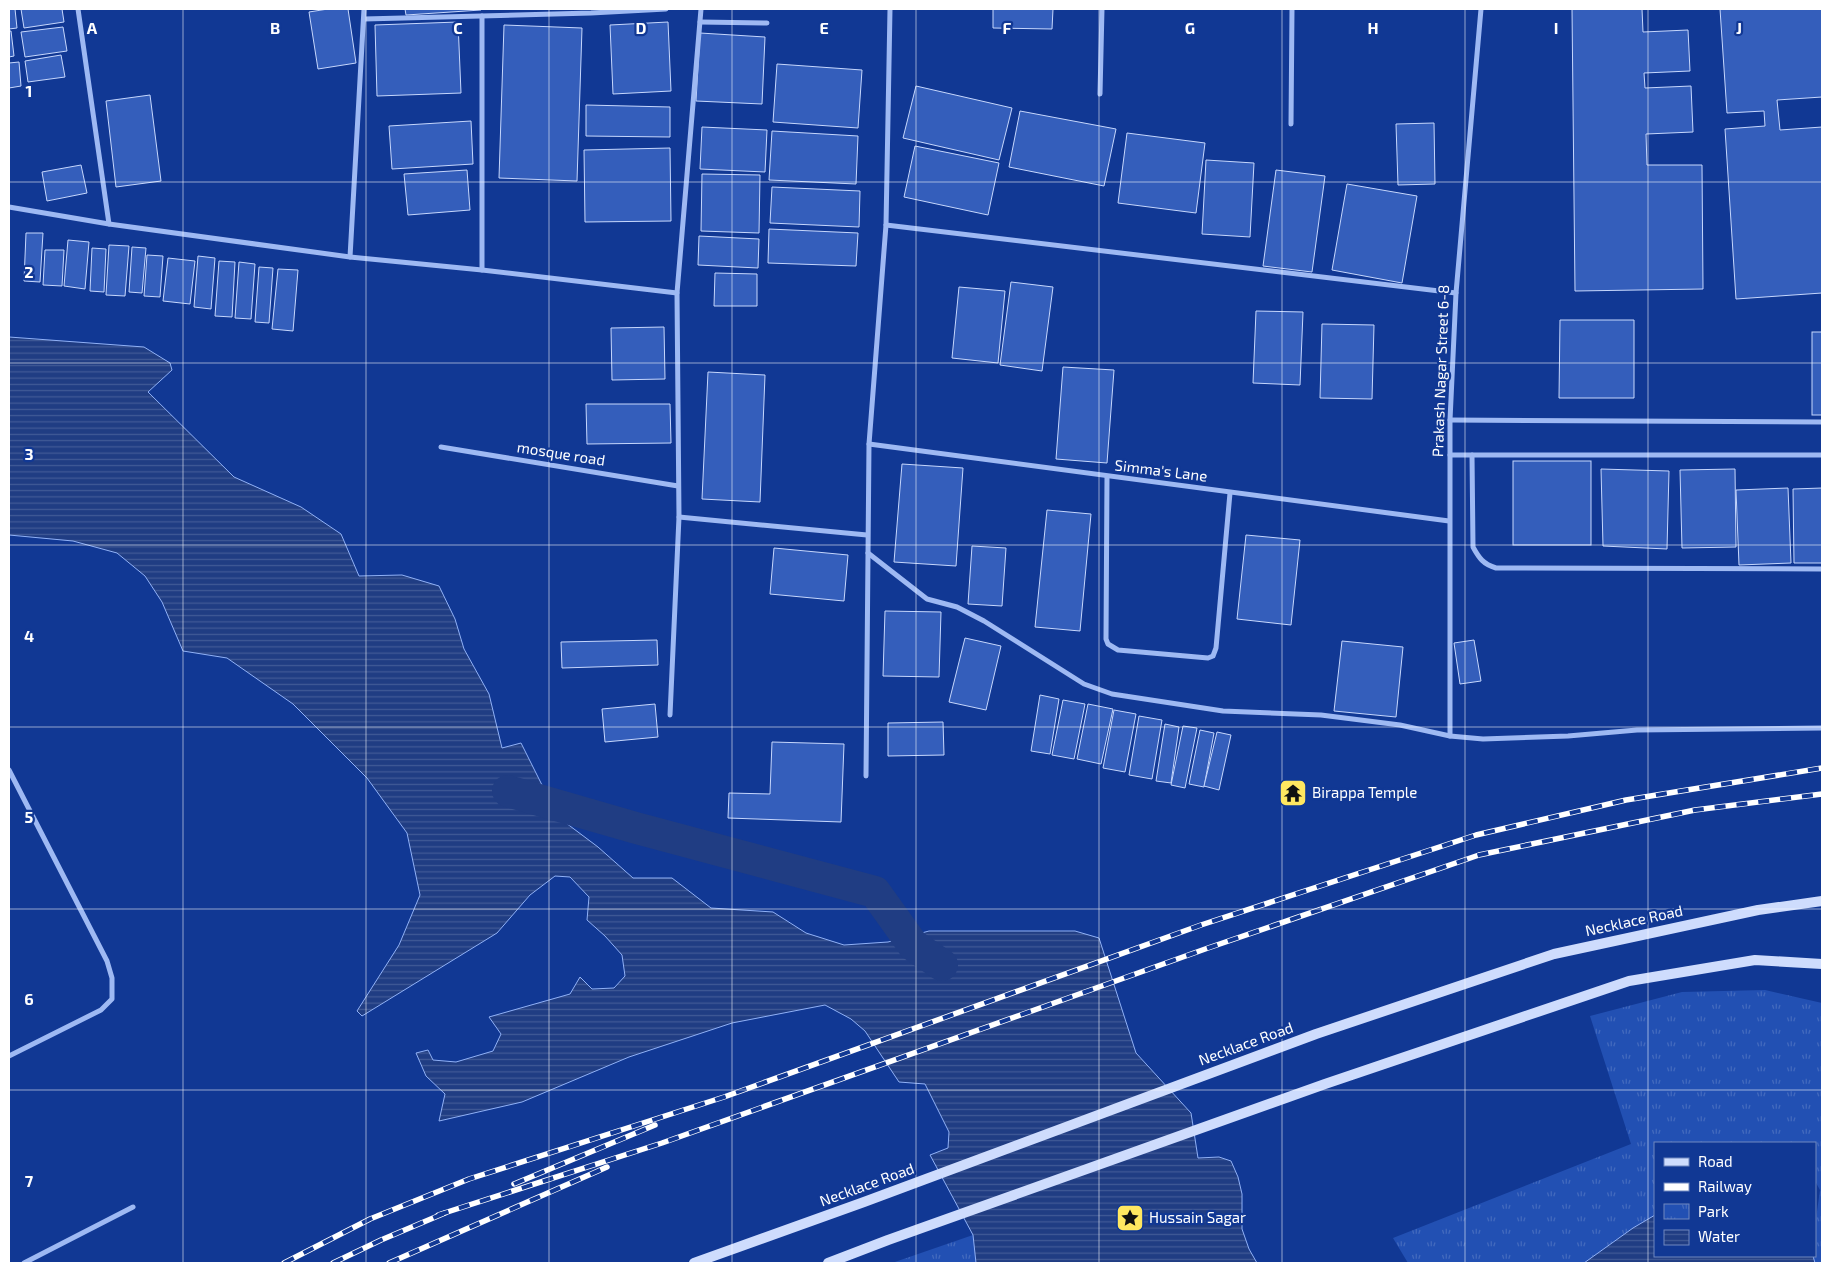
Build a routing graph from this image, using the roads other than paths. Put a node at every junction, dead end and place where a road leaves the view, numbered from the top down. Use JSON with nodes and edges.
{"nodes":[{"id":1,"x":78,"y":9,"type":"edge"},
{"id":2,"x":364,"y":9,"type":"edge"},
{"id":3,"x":666,"y":9,"type":"edge"},
{"id":4,"x":701,"y":9,"type":"edge"},
{"id":5,"x":890,"y":9,"type":"edge"},
{"id":6,"x":1102,"y":9,"type":"edge"},
{"id":7,"x":1292,"y":9,"type":"edge"},
{"id":8,"x":1481,"y":9,"type":"edge"},
{"id":9,"x":591,"y":11,"type":"edge"},
{"id":10,"x":482,"y":16,"type":"junction"},
{"id":11,"x":364,"y":19,"type":"junction"},
{"id":12,"x":700,"y":22,"type":"junction"},
{"id":13,"x":767,"y":23,"type":"dead end"},
{"id":14,"x":1100,"y":94,"type":"dead end"},
{"id":15,"x":1291,"y":124,"type":"dead end"},
{"id":16,"x":9,"y":207,"type":"edge"},
{"id":17,"x":109,"y":224,"type":"junction"},
{"id":18,"x":886,"y":225,"type":"junction"},
{"id":19,"x":350,"y":257,"type":"junction"},
{"id":20,"x":482,"y":270,"type":"junction"},
{"id":21,"x":677,"y":293,"type":"junction"},
{"id":22,"x":1456,"y":293,"type":"junction"},
{"id":23,"x":1450,"y":420,"type":"junction"},
{"id":24,"x":1822,"y":422,"type":"edge"},
{"id":25,"x":869,"y":444,"type":"junction"},
{"id":26,"x":441,"y":447,"type":"dead end"},
{"id":27,"x":1450,"y":455,"type":"junction"},
{"id":28,"x":1472,"y":455,"type":"junction"},
{"id":29,"x":1822,"y":455,"type":"edge"},
{"id":30,"x":1106,"y":476,"type":"junction"},
{"id":31,"x":678,"y":486,"type":"junction"},
{"id":32,"x":1230,"y":493,"type":"junction"},
{"id":33,"x":678,"y":517,"type":"junction"},
{"id":34,"x":1449,"y":521,"type":"junction"},
{"id":35,"x":867,"y":535,"type":"junction"},
{"id":36,"x":868,"y":553,"type":"junction"},
{"id":37,"x":1822,"y":569,"type":"edge"},
{"id":38,"x":670,"y":715,"type":"dead end"},
{"id":39,"x":1822,"y":728,"type":"edge"},
{"id":40,"x":1450,"y":736,"type":"junction"},
{"id":41,"x":9,"y":770,"type":"edge"},
{"id":42,"x":866,"y":776,"type":"dead end"},
{"id":43,"x":1822,"y":901,"type":"edge"},
{"id":44,"x":1822,"y":964,"type":"edge"},
{"id":45,"x":9,"y":1056,"type":"edge"},
{"id":46,"x":133,"y":1207,"type":"dead end"},
{"id":47,"x":24,"y":1263,"type":"edge"},
{"id":48,"x":694,"y":1263,"type":"edge"},
{"id":49,"x":828,"y":1263,"type":"edge"}],
"edges":[{"from":1,"to":17,"type":"street"},
{"from":2,"to":11,"type":"street"},
{"from":3,"to":9,"type":"street"},
{"from":4,"to":12,"type":"street"},
{"from":5,"to":18,"type":"street"},
{"from":6,"to":14,"type":"street"},
{"from":7,"to":15,"type":"street"},
{"from":8,"to":22,"type":"street","name":"Prakash Nagar Street 6-8"},
{"from":9,"to":10,"type":"street"},
{"from":10,"to":11,"type":"street"},
{"from":10,"to":20,"type":"street"},
{"from":11,"to":19,"type":"street"},
{"from":12,"to":13,"type":"street"},
{"from":12,"to":21,"type":"street"},
{"from":16,"to":17,"type":"street"},
{"from":17,"to":19,"type":"street"},
{"from":18,"to":22,"type":"street"},
{"from":18,"to":25,"type":"street"},
{"from":19,"to":20,"type":"street"},
{"from":20,"to":21,"type":"street"},
{"from":21,"to":31,"type":"street"},
{"from":22,"to":23,"type":"street","name":"Prakash Nagar Street 6-8"},
{"from":23,"to":24,"type":"street"},
{"from":23,"to":27,"type":"street","name":"Prakash Nagar Street 6-8"},
{"from":25,"to":30,"type":"street","name":"Simma's Lane"},
{"from":25,"to":35,"type":"street"},
{"from":26,"to":31,"type":"street","name":"mosque road"},
{"from":27,"to":28,"type":"street"},
{"from":27,"to":34,"type":"street","name":"Prakash Nagar Street 6-8"},
{"from":28,"to":29,"type":"street"},
{"from":28,"to":37,"type":"street"},
{"from":30,"to":32,"type":"street","name":"Simma's Lane"},
{"from":30,"to":32,"type":"street"},
{"from":31,"to":33,"type":"street"},
{"from":32,"to":34,"type":"street","name":"Simma's Lane"},
{"from":33,"to":35,"type":"street"},
{"from":33,"to":38,"type":"street"},
{"from":34,"to":40,"type":"street","name":"Prakash Nagar Street 6-8"},
{"from":35,"to":36,"type":"street"},
{"from":36,"to":40,"type":"street"},
{"from":36,"to":42,"type":"street"},
{"from":39,"to":40,"type":"street"},
{"from":41,"to":45,"type":"street"},
{"from":43,"to":48,"type":"main road","name":"Necklace Road"},
{"from":44,"to":49,"type":"main road"},
{"from":46,"to":47,"type":"street"}]}
